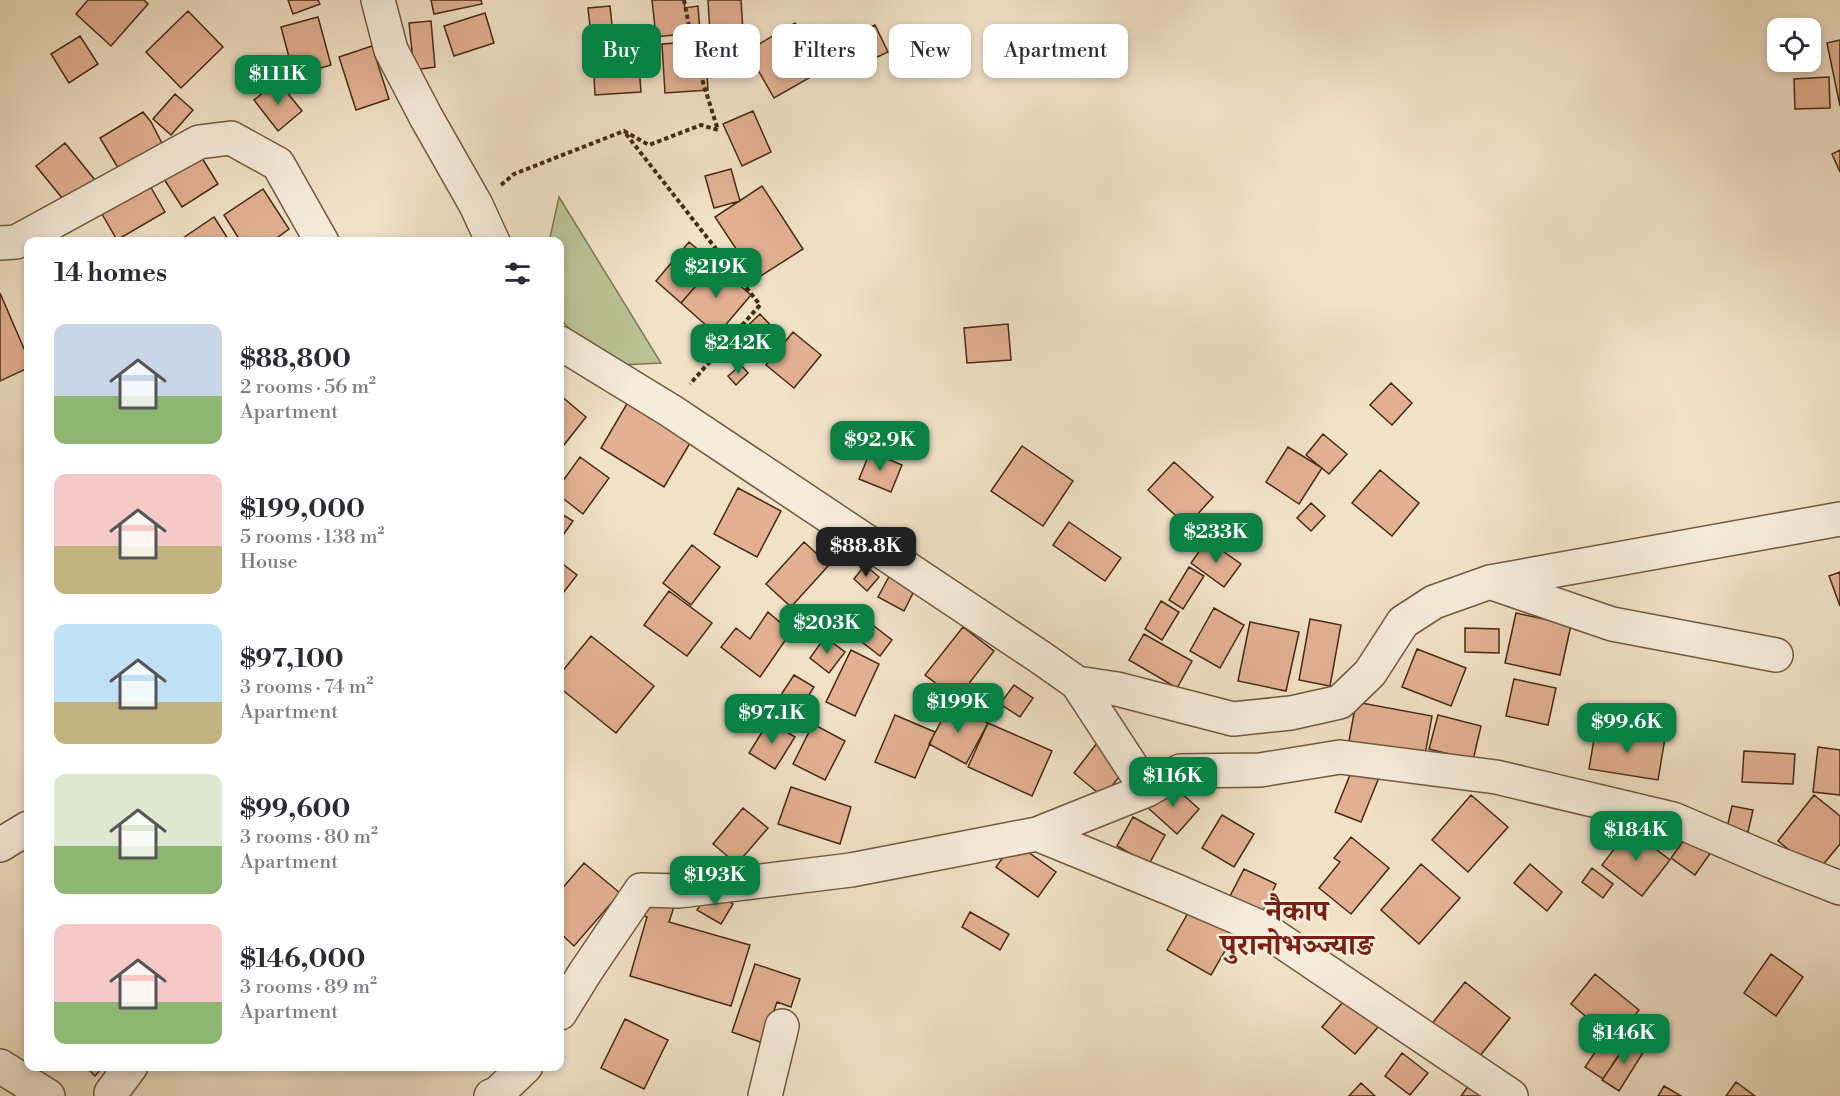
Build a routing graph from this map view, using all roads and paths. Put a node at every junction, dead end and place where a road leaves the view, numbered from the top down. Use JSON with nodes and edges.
{"nodes":[{"id":1,"x":378,"y":0,"type":"edge"},
{"id":2,"x":684,"y":0,"type":"edge"},
{"id":3,"x":624,"y":131,"type":"junction"},
{"id":4,"x":476,"y":205,"type":"junction"},
{"id":5,"x":25,"y":237,"type":"edge"},
{"id":6,"x":319,"y":237,"type":"edge"},
{"id":7,"x":492,"y":237,"type":"edge"},
{"id":8,"x":24,"y":238,"type":"edge"},
{"id":9,"x":0,"y":243,"type":"edge"},
{"id":10,"x":564,"y":345,"type":"edge"},
{"id":11,"x":671,"y":411,"type":"junction"},
{"id":12,"x":1840,"y":519,"type":"edge"},
{"id":13,"x":1490,"y":582,"type":"junction"},
{"id":14,"x":1776,"y":655,"type":"dead end"},
{"id":15,"x":1077,"y":683,"type":"junction"},
{"id":16,"x":1147,"y":790,"type":"junction"},
{"id":17,"x":24,"y":830,"type":"edge"},
{"id":18,"x":1037,"y":834,"type":"junction"},
{"id":19,"x":0,"y":845,"type":"edge"},
{"id":20,"x":1840,"y":888,"type":"edge"},
{"id":21,"x":564,"y":1007,"type":"edge"},
{"id":22,"x":782,"y":1026,"type":"dead end"},
{"id":23,"x":0,"y":1066,"type":"edge"},
{"id":24,"x":127,"y":1071,"type":"edge"},
{"id":25,"x":521,"y":1071,"type":"edge"},
{"id":26,"x":110,"y":1095,"type":"edge"},
{"id":27,"x":48,"y":1096,"type":"edge"},
{"id":28,"x":491,"y":1096,"type":"edge"},
{"id":29,"x":765,"y":1096,"type":"edge"},
{"id":30,"x":1511,"y":1096,"type":"edge"}],
"edges":[{"from":1,"to":4,"type":"street"},
{"from":2,"to":3,"type":"path"},
{"from":3,"to":4,"type":"path"},
{"from":3,"to":11,"type":"path"},
{"from":4,"to":7,"type":"street"},
{"from":5,"to":6,"type":"street"},
{"from":8,"to":9,"type":"street"},
{"from":10,"to":11,"type":"street"},
{"from":11,"to":15,"type":"street"},
{"from":12,"to":13,"type":"street"},
{"from":13,"to":14,"type":"street"},
{"from":13,"to":15,"type":"street"},
{"from":15,"to":16,"type":"street"},
{"from":16,"to":18,"type":"street"},
{"from":16,"to":20,"type":"street"},
{"from":17,"to":19,"type":"street"},
{"from":18,"to":21,"type":"street"},
{"from":18,"to":30,"type":"street"},
{"from":22,"to":29,"type":"street"},
{"from":23,"to":27,"type":"street"},
{"from":24,"to":26,"type":"street"},
{"from":25,"to":28,"type":"street"}]}
